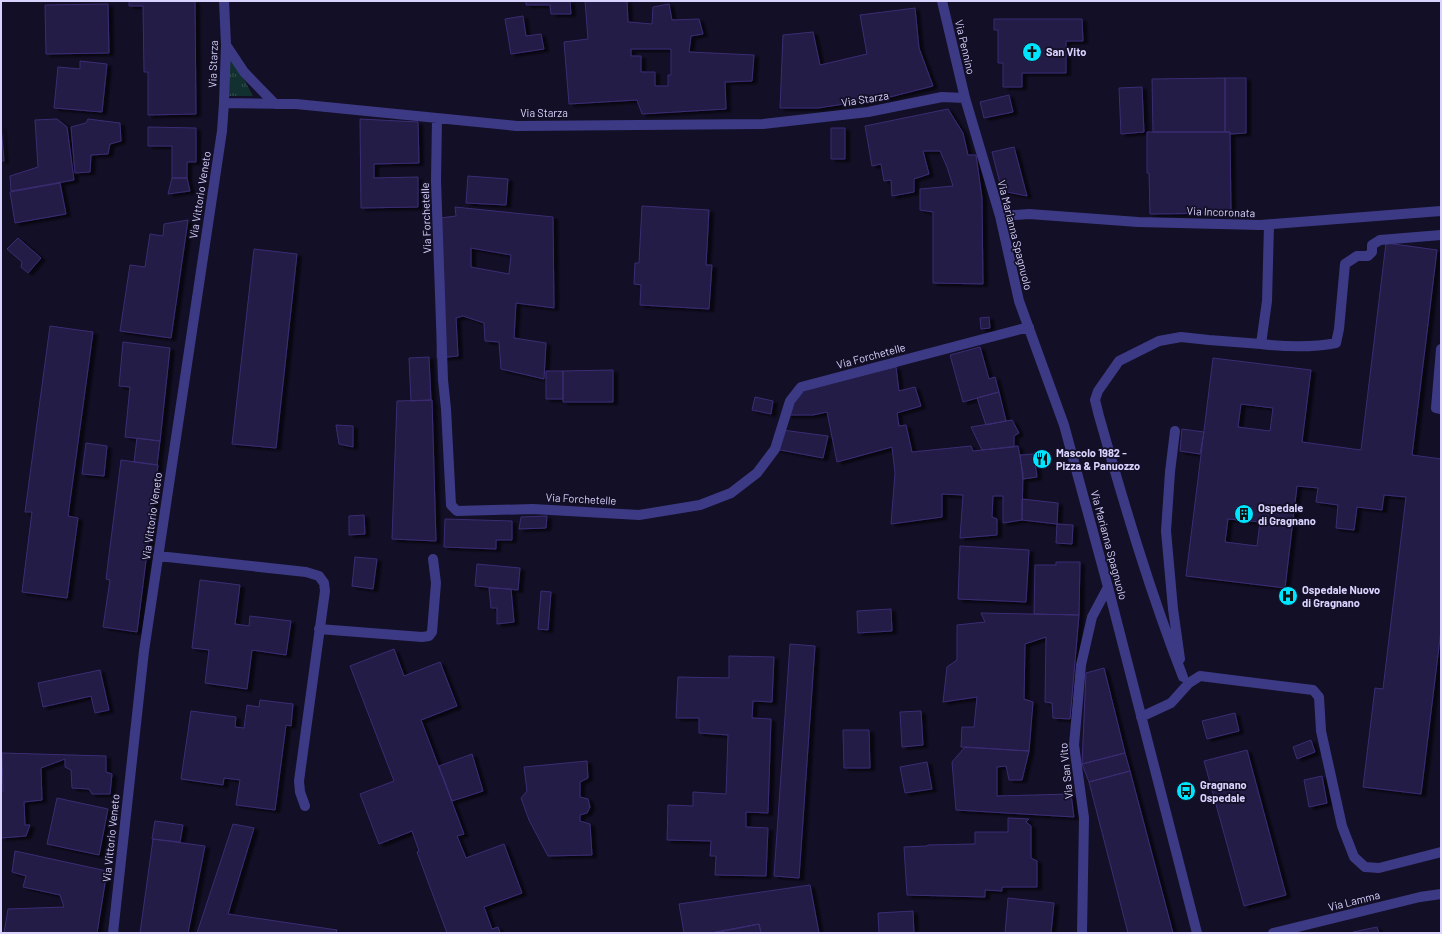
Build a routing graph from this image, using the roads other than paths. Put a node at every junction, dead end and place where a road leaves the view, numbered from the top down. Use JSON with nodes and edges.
{"nodes":[{"id":1,"x":224,"y":1,"type":"edge"},
{"id":2,"x":942,"y":1,"type":"edge"},
{"id":3,"x":226,"y":45,"type":"junction"},
{"id":4,"x":965,"y":98,"type":"junction"},
{"id":5,"x":224,"y":103,"type":"junction"},
{"id":6,"x":275,"y":104,"type":"junction"},
{"id":7,"x":437,"y":118,"type":"junction"},
{"id":8,"x":1441,"y":211,"type":"edge"},
{"id":9,"x":1000,"y":216,"type":"junction"},
{"id":10,"x":1269,"y":225,"type":"junction"},
{"id":11,"x":1441,"y":235,"type":"edge"},
{"id":12,"x":1029,"y":327,"type":"junction"},
{"id":13,"x":1261,"y":344,"type":"junction"},
{"id":14,"x":1441,"y":349,"type":"edge"},
{"id":15,"x":1441,"y":409,"type":"edge"},
{"id":16,"x":1175,"y":431,"type":"dead end"},
{"id":17,"x":158,"y":556,"type":"junction"},
{"id":18,"x":433,"y":559,"type":"dead end"},
{"id":19,"x":1108,"y":587,"type":"junction"},
{"id":20,"x":319,"y":629,"type":"junction"},
{"id":21,"x":1183,"y":677,"type":"junction"},
{"id":22,"x":1185,"y":688,"type":"junction"},
{"id":23,"x":1141,"y":717,"type":"junction"},
{"id":24,"x":305,"y":806,"type":"dead end"},
{"id":25,"x":1441,"y":852,"type":"edge"},
{"id":26,"x":1441,"y":894,"type":"edge"},
{"id":27,"x":113,"y":933,"type":"edge"},
{"id":28,"x":1082,"y":933,"type":"edge"},
{"id":29,"x":1197,"y":933,"type":"edge"},
{"id":30,"x":1273,"y":933,"type":"edge"}],
"edges":[{"from":1,"to":3,"type":"street","name":"Via Starza"},
{"from":2,"to":4,"type":"street","name":"Via Pennino"},
{"from":3,"to":5,"type":"street","name":"Via Starza"},
{"from":3,"to":6,"type":"street"},
{"from":4,"to":7,"type":"street","name":"Via Starza"},
{"from":4,"to":9,"type":"street","name":"Via Marianna Spagnuolo"},
{"from":5,"to":6,"type":"street","name":"Via Starza"},
{"from":5,"to":17,"type":"street","name":"Via Vittorio Veneto"},
{"from":6,"to":7,"type":"street","name":"Via Starza"},
{"from":7,"to":12,"type":"street","name":"Via Forchetelle"},
{"from":8,"to":10,"type":"street","name":"Via Incoronata"},
{"from":9,"to":10,"type":"street","name":"Via Incoronata"},
{"from":9,"to":12,"type":"street","name":"Via Marianna Spagnuolo"},
{"from":10,"to":13,"type":"street"},
{"from":11,"to":13,"type":"street"},
{"from":12,"to":19,"type":"street","name":"Via Marianna Spagnuolo"},
{"from":13,"to":21,"type":"street"},
{"from":14,"to":15,"type":"street"},
{"from":16,"to":21,"type":"street"},
{"from":17,"to":20,"type":"street"},
{"from":17,"to":27,"type":"street","name":"Via Vittorio Veneto"},
{"from":18,"to":20,"type":"street"},
{"from":19,"to":23,"type":"street","name":"Via Marianna Spagnuolo"},
{"from":19,"to":28,"type":"street","name":"Via San Vito"},
{"from":20,"to":24,"type":"street"},
{"from":21,"to":22,"type":"street"},
{"from":22,"to":23,"type":"street"},
{"from":22,"to":25,"type":"street"},
{"from":23,"to":29,"type":"street","name":"Via Marianna Spagnuolo"},
{"from":26,"to":30,"type":"street","name":"Via Lamma"}]}
